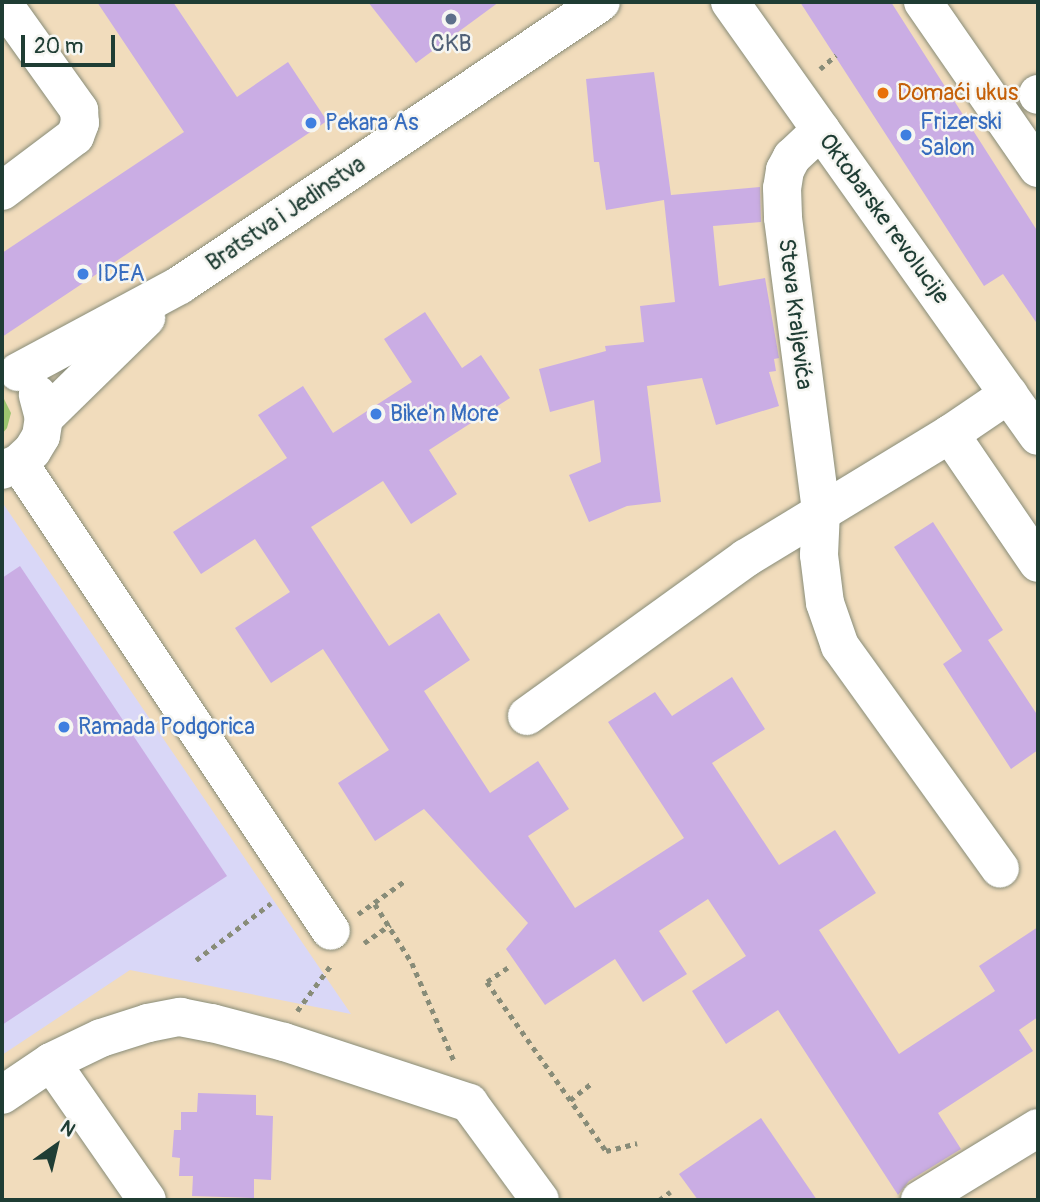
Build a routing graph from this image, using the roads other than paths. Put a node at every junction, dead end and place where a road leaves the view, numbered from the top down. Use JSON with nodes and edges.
{"nodes":[{"id":1,"x":2,"y":2,"type":"edge"},
{"id":2,"x":601,"y":2,"type":"edge"},
{"id":3,"x":730,"y":2,"type":"edge"},
{"id":4,"x":923,"y":2,"type":"edge"},
{"id":5,"x":821,"y":130,"type":"junction"},
{"id":6,"x":1038,"y":168,"type":"edge"},
{"id":7,"x":2,"y":191,"type":"edge"},
{"id":8,"x":180,"y":285,"type":"junction"},
{"id":9,"x":10,"y":369,"type":"edge"},
{"id":10,"x":1009,"y":394,"type":"junction"},
{"id":11,"x":44,"y":418,"type":"junction"},
{"id":12,"x":950,"y":434,"type":"junction"},
{"id":13,"x":1038,"y":436,"type":"edge"},
{"id":14,"x":10,"y":467,"type":"edge"},
{"id":15,"x":821,"y":512,"type":"junction"},
{"id":16,"x":1038,"y":563,"type":"edge"},
{"id":17,"x":527,"y":716,"type":"dead end"},
{"id":18,"x":1000,"y":869,"type":"dead end"},
{"id":19,"x":342,"y":946,"type":"road end"},
{"id":20,"x":51,"y":1062,"type":"junction"},
{"id":21,"x":2,"y":1095,"type":"edge"},
{"id":22,"x":1038,"y":1128,"type":"edge"},
{"id":23,"x":147,"y":1200,"type":"edge"},
{"id":24,"x":540,"y":1200,"type":"edge"},
{"id":25,"x":920,"y":1200,"type":"edge"}],
"edges":[{"from":1,"to":7,"type":"street"},
{"from":2,"to":8,"type":"street","name":"Bratstva i Jedinstva"},
{"from":3,"to":5,"type":"street","name":"Oktobarske revolucije"},
{"from":4,"to":6,"type":"street"},
{"from":5,"to":10,"type":"street","name":"Oktobarske revolucije"},
{"from":5,"to":15,"type":"street","name":"Steva Kraljevića"},
{"from":8,"to":9,"type":"street","name":"Bratstva i Jedinstva"},
{"from":8,"to":11,"type":"street","name":"Bratstva i Jedinstva"},
{"from":9,"to":11,"type":"street"},
{"from":10,"to":12,"type":"street"},
{"from":10,"to":13,"type":"street","name":"Oktobarske revolucije"},
{"from":11,"to":14,"type":"street"},
{"from":12,"to":15,"type":"street"},
{"from":12,"to":16,"type":"street"},
{"from":14,"to":19,"type":"street"},
{"from":15,"to":17,"type":"street"},
{"from":15,"to":18,"type":"street","name":"Steva Kraljevića"},
{"from":20,"to":21,"type":"street"},
{"from":20,"to":23,"type":"street"},
{"from":20,"to":24,"type":"street"},
{"from":22,"to":25,"type":"street"}]}
